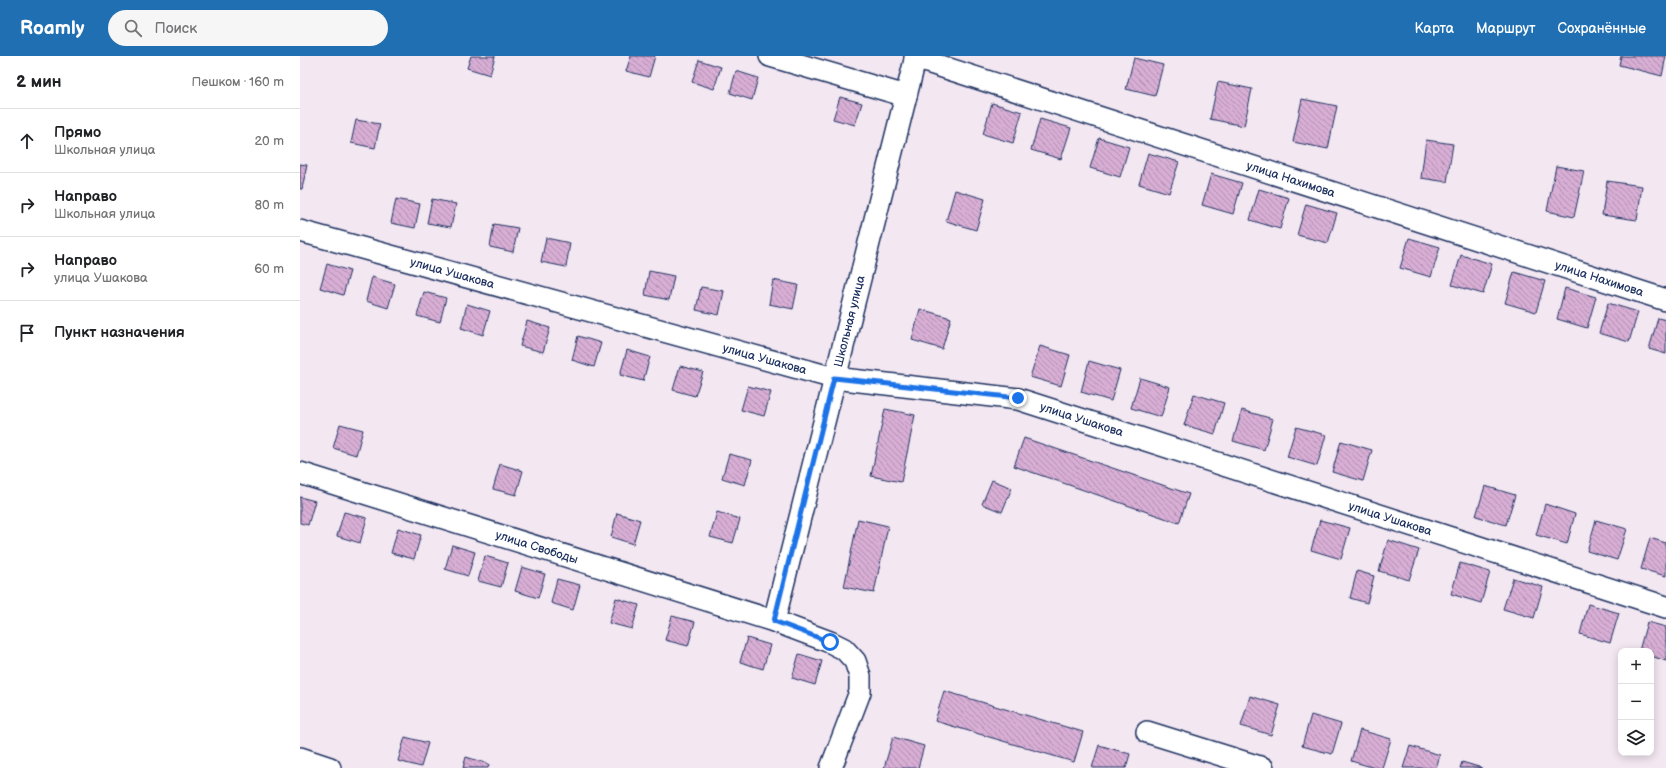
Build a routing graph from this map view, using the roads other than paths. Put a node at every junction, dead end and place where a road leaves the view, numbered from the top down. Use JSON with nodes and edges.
{"nodes":[{"id":1,"x":770,"y":56,"type":"edge"},
{"id":2,"x":915,"y":57,"type":"edge"},
{"id":3,"x":906,"y":96,"type":"junction"},
{"id":4,"x":300,"y":231,"type":"edge"},
{"id":5,"x":1666,"y":300,"type":"edge"},
{"id":6,"x":834,"y":378,"type":"junction"},
{"id":7,"x":300,"y":473,"type":"edge"},
{"id":8,"x":1666,"y":608,"type":"edge"},
{"id":9,"x":774,"y":621,"type":"junction"},
{"id":10,"x":1147,"y":732,"type":"dead end"},
{"id":11,"x":300,"y":758,"type":"edge"},
{"id":12,"x":330,"y":768,"type":"edge"},
{"id":13,"x":831,"y":768,"type":"edge"},
{"id":14,"x":1263,"y":768,"type":"edge"}],
"edges":[{"from":1,"to":3,"type":"street"},
{"from":2,"to":3,"type":"street","name":"Школьная улица"},
{"from":2,"to":5,"type":"street","name":"улица Нахимова"},
{"from":3,"to":6,"type":"street","name":"Школьная улица"},
{"from":4,"to":6,"type":"street","name":"улица Ушакова"},
{"from":6,"to":8,"type":"street","name":"улица Ушакова"},
{"from":6,"to":9,"type":"street","name":"Школьная улица"},
{"from":7,"to":9,"type":"street","name":"улица Свободы"},
{"from":9,"to":13,"type":"street"},
{"from":10,"to":14,"type":"street"},
{"from":11,"to":12,"type":"street"}]}
